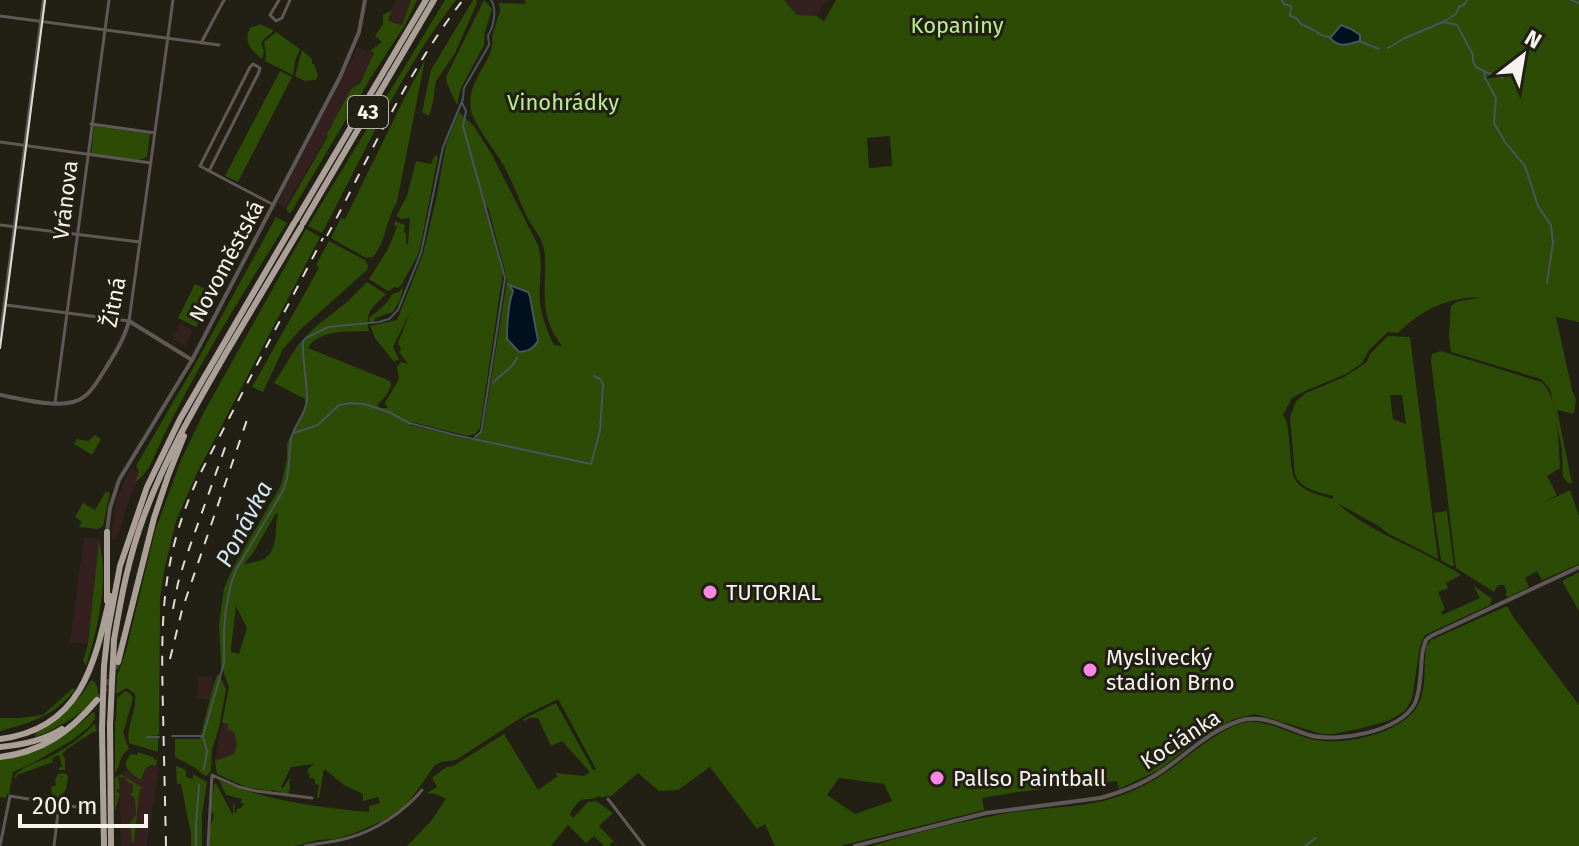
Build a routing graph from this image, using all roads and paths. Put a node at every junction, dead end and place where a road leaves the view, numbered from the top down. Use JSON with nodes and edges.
{"nodes":[{"id":1,"x":44,"y":0,"type":"edge"},
{"id":2,"x":109,"y":0,"type":"edge"},
{"id":3,"x":173,"y":0,"type":"edge"},
{"id":4,"x":224,"y":0,"type":"edge"},
{"id":5,"x":279,"y":0,"type":"edge"},
{"id":6,"x":290,"y":0,"type":"edge"},
{"id":7,"x":365,"y":0,"type":"edge"},
{"id":8,"x":426,"y":0,"type":"edge"},
{"id":9,"x":434,"y":0,"type":"edge"},
{"id":10,"x":0,"y":16,"type":"edge"},
{"id":11,"x":41,"y":21,"type":"junction"},
{"id":12,"x":105,"y":30,"type":"junction"},
{"id":13,"x":168,"y":39,"type":"junction"},
{"id":14,"x":201,"y":43,"type":"junction"},
{"id":15,"x":219,"y":45,"type":"dead end"},
{"id":16,"x":91,"y":124,"type":"junction"},
{"id":17,"x":155,"y":133,"type":"junction"},
{"id":18,"x":0,"y":142,"type":"edge"},
{"id":19,"x":25,"y":146,"type":"junction"},
{"id":20,"x":87,"y":154,"type":"junction"},
{"id":21,"x":151,"y":163,"type":"junction"},
{"id":22,"x":209,"y":171,"type":"junction"},
{"id":23,"x":274,"y":205,"type":"junction"},
{"id":24,"x":299,"y":223,"type":"junction"},
{"id":25,"x":0,"y":225,"type":"edge"},
{"id":26,"x":15,"y":226,"type":"junction"},
{"id":27,"x":77,"y":234,"type":"junction"},
{"id":28,"x":140,"y":242,"type":"junction"},
{"id":29,"x":5,"y":305,"type":"junction"},
{"id":30,"x":67,"y":313,"type":"junction"},
{"id":31,"x":129,"y":321,"type":"junction"},
{"id":32,"x":0,"y":341,"type":"edge"},
{"id":33,"x":192,"y":360,"type":"junction"},
{"id":34,"x":0,"y":395,"type":"edge"},
{"id":35,"x":200,"y":399,"type":"junction"},
{"id":36,"x":55,"y":403,"type":"junction"},
{"id":37,"x":107,"y":532,"type":"joint"},
{"id":38,"x":120,"y":566,"type":"junction"},
{"id":39,"x":1579,"y":567,"type":"edge"},
{"id":40,"x":106,"y":615,"type":"junction"},
{"id":41,"x":118,"y":662,"type":"tunnel mouth"},
{"id":42,"x":104,"y":666,"type":"junction"},
{"id":43,"x":97,"y":700,"type":"tunnel mouth"},
{"id":44,"x":78,"y":718,"type":"junction"},
{"id":45,"x":0,"y":739,"type":"edge"},
{"id":46,"x":0,"y":747,"type":"edge"},
{"id":47,"x":0,"y":757,"type":"edge"},
{"id":48,"x":422,"y":790,"type":"dead end"},
{"id":49,"x":312,"y":798,"type":"dead end"},
{"id":50,"x":608,"y":799,"type":"dead end"},
{"id":51,"x":59,"y":804,"type":"junction"},
{"id":52,"x":83,"y":808,"type":"dead end"},
{"id":53,"x":1,"y":832,"type":"edge"},
{"id":54,"x":0,"y":846,"type":"edge"},
{"id":55,"x":54,"y":846,"type":"edge"},
{"id":56,"x":104,"y":846,"type":"edge"},
{"id":57,"x":111,"y":846,"type":"edge"},
{"id":58,"x":208,"y":846,"type":"edge"},
{"id":59,"x":305,"y":846,"type":"edge"},
{"id":60,"x":644,"y":846,"type":"edge"},
{"id":61,"x":855,"y":846,"type":"edge"}],
"edges":[{"from":1,"to":11,"type":"street"},
{"from":2,"to":12,"type":"street","name":"Vránova"},
{"from":3,"to":13,"type":"street","name":"Žitná"},
{"from":4,"to":14,"type":"street"},
{"from":5,"to":6,"type":"street"},
{"from":7,"to":23,"type":"street","name":"Novoměstská"},
{"from":8,"to":24,"type":"highway","number":"43"},
{"from":9,"to":24,"type":"highway","number":"43"},
{"from":10,"to":11,"type":"street"},
{"from":11,"to":12,"type":"street"},
{"from":11,"to":19,"type":"street"},
{"from":12,"to":13,"type":"street"},
{"from":12,"to":16,"type":"street","name":"Vránova"},
{"from":13,"to":14,"type":"street"},
{"from":13,"to":17,"type":"street","name":"Žitná"},
{"from":14,"to":15,"type":"street"},
{"from":16,"to":17,"type":"street"},
{"from":16,"to":20,"type":"street","name":"Vránova"},
{"from":17,"to":21,"type":"street","name":"Žitná"},
{"from":18,"to":19,"type":"street"},
{"from":19,"to":20,"type":"street"},
{"from":19,"to":26,"type":"street"},
{"from":20,"to":21,"type":"street"},
{"from":20,"to":27,"type":"street","name":"Vránova"},
{"from":21,"to":28,"type":"street","name":"Žitná"},
{"from":22,"to":22,"type":"street"},
{"from":22,"to":23,"type":"street"},
{"from":23,"to":33,"type":"street","name":"Novoměstská"},
{"from":24,"to":35,"type":"highway","number":"43"},
{"from":24,"to":38,"type":"highway","number":"43"},
{"from":25,"to":26,"type":"street"},
{"from":26,"to":27,"type":"street"},
{"from":26,"to":29,"type":"street"},
{"from":27,"to":28,"type":"street"},
{"from":27,"to":30,"type":"street","name":"Vránova"},
{"from":28,"to":31,"type":"street","name":"Žitná"},
{"from":29,"to":30,"type":"street"},
{"from":29,"to":32,"type":"street"},
{"from":30,"to":31,"type":"street"},
{"from":30,"to":36,"type":"street","name":"Vránova"},
{"from":31,"to":33,"type":"street"},
{"from":31,"to":36,"type":"street","name":"Žitná"},
{"from":33,"to":37,"type":"street","name":"Novoměstská"},
{"from":34,"to":36,"type":"street","name":"Žitná"},
{"from":35,"to":41,"type":"highway"},
{"from":35,"to":57,"type":"highway","number":"43","bridge":true},
{"from":37,"to":40,"type":"highway"},
{"from":38,"to":40,"type":"highway"},
{"from":38,"to":42,"type":"highway","number":"43"},
{"from":39,"to":61,"type":"street","name":"Kociánka"},
{"from":40,"to":42,"type":"highway"},
{"from":40,"to":45,"type":"highway"},
{"from":42,"to":56,"type":"highway","number":"43","bridge":true},
{"from":43,"to":44,"type":"highway"},
{"from":44,"to":46,"type":"highway"},
{"from":44,"to":47,"type":"highway"},
{"from":48,"to":59,"type":"street"},
{"from":49,"to":58,"type":"street"},
{"from":50,"to":60,"type":"street"},
{"from":51,"to":52,"type":"street"},
{"from":51,"to":53,"type":"street"},
{"from":51,"to":55,"type":"street"},
{"from":53,"to":54,"type":"street"}]}
